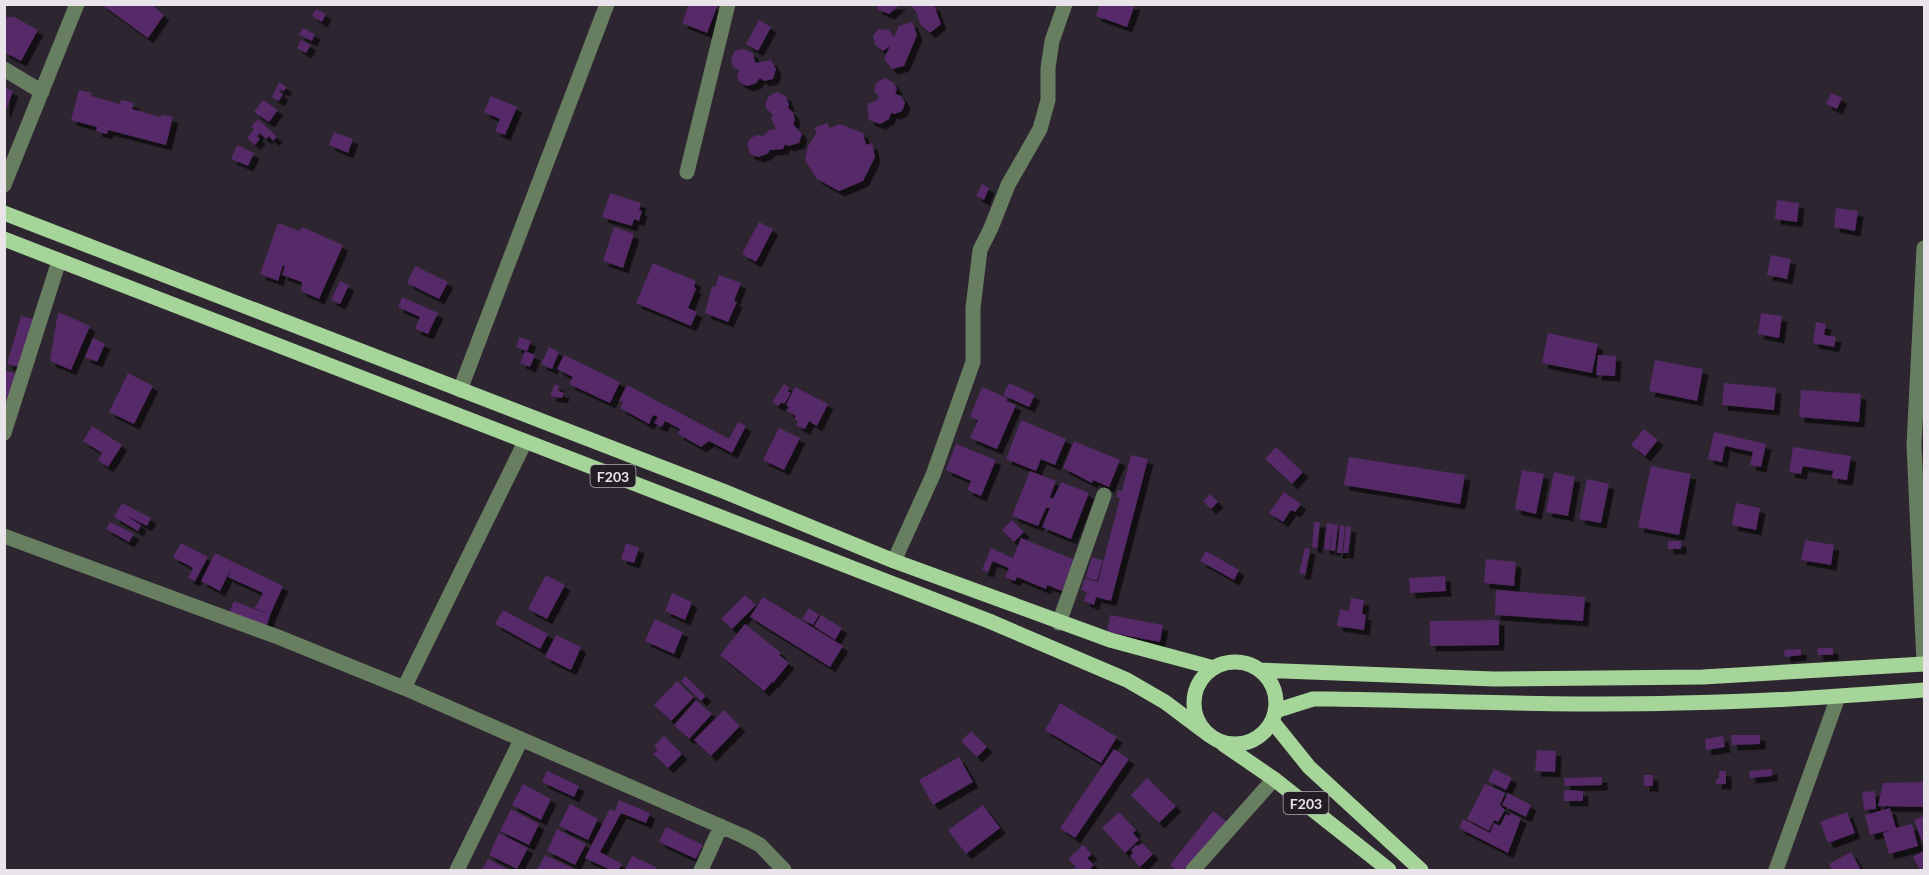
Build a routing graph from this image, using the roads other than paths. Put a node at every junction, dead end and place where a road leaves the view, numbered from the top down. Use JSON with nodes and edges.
{"nodes":[{"id":1,"x":77,"y":4,"type":"edge"},
{"id":2,"x":607,"y":4,"type":"edge"},
{"id":3,"x":728,"y":4,"type":"edge"},
{"id":4,"x":1065,"y":4,"type":"edge"},
{"id":5,"x":4,"y":69,"type":"edge"},
{"id":6,"x":42,"y":92,"type":"junction"},
{"id":7,"x":687,"y":172,"type":"dead end"},
{"id":8,"x":4,"y":185,"type":"edge"},
{"id":9,"x":4,"y":213,"type":"edge"},
{"id":10,"x":4,"y":239,"type":"edge"},
{"id":11,"x":1924,"y":248,"type":"edge"},
{"id":12,"x":59,"y":261,"type":"junction"},
{"id":13,"x":460,"y":390,"type":"junction"},
{"id":14,"x":4,"y":433,"type":"edge"},
{"id":15,"x":525,"y":442,"type":"junction"},
{"id":16,"x":1104,"y":495,"type":"dead end"},
{"id":17,"x":4,"y":536,"type":"edge"},
{"id":18,"x":894,"y":561,"type":"junction"},
{"id":19,"x":1059,"y":623,"type":"junction"},
{"id":20,"x":1924,"y":664,"type":"edge"},
{"id":21,"x":1214,"y":668,"type":"junction"},
{"id":22,"x":1259,"y":670,"type":"junction"},
{"id":23,"x":404,"y":688,"type":"junction"},
{"id":24,"x":1924,"y":690,"type":"edge"},
{"id":25,"x":1838,"y":697,"type":"junction"},
{"id":26,"x":1274,"y":716,"type":"junction"},
{"id":27,"x":1214,"y":738,"type":"junction"},
{"id":28,"x":521,"y":740,"type":"junction"},
{"id":29,"x":1274,"y":778,"type":"junction"},
{"id":30,"x":721,"y":826,"type":"junction"},
{"id":31,"x":457,"y":870,"type":"edge"},
{"id":32,"x":701,"y":870,"type":"edge"},
{"id":33,"x":784,"y":870,"type":"edge"},
{"id":34,"x":1193,"y":870,"type":"edge"},
{"id":35,"x":1389,"y":870,"type":"edge"},
{"id":36,"x":1420,"y":870,"type":"edge"},
{"id":37,"x":1776,"y":870,"type":"edge"}],
"edges":[{"from":1,"to":6,"type":"street"},
{"from":2,"to":13,"type":"street"},
{"from":3,"to":7,"type":"street"},
{"from":4,"to":18,"type":"street"},
{"from":5,"to":6,"type":"street"},
{"from":6,"to":8,"type":"street"},
{"from":9,"to":13,"type":"main road","number":"F203"},
{"from":10,"to":12,"type":"main road","number":"F203"},
{"from":11,"to":20,"type":"street"},
{"from":12,"to":14,"type":"street"},
{"from":12,"to":15,"type":"main road","number":"F203"},
{"from":13,"to":18,"type":"main road","number":"F203"},
{"from":15,"to":23,"type":"street"},
{"from":15,"to":27,"type":"main road","number":"F203"},
{"from":16,"to":19,"type":"street"},
{"from":17,"to":23,"type":"street"},
{"from":18,"to":19,"type":"main road","number":"F203"},
{"from":19,"to":21,"type":"main road","number":"F203"},
{"from":20,"to":22,"type":"main road"},
{"from":21,"to":22,"type":"main road"},
{"from":21,"to":27,"type":"main road"},
{"from":22,"to":26,"type":"main road"},
{"from":23,"to":28,"type":"street"},
{"from":24,"to":25,"type":"main road"},
{"from":25,"to":26,"type":"main road"},
{"from":25,"to":37,"type":"street"},
{"from":26,"to":27,"type":"main road"},
{"from":26,"to":36,"type":"main road","number":"F203"},
{"from":27,"to":29,"type":"main road","number":"F203"},
{"from":28,"to":30,"type":"street"},
{"from":28,"to":31,"type":"street"},
{"from":29,"to":34,"type":"street"},
{"from":29,"to":35,"type":"main road","number":"F203"},
{"from":30,"to":32,"type":"street"},
{"from":30,"to":33,"type":"street"}]}
